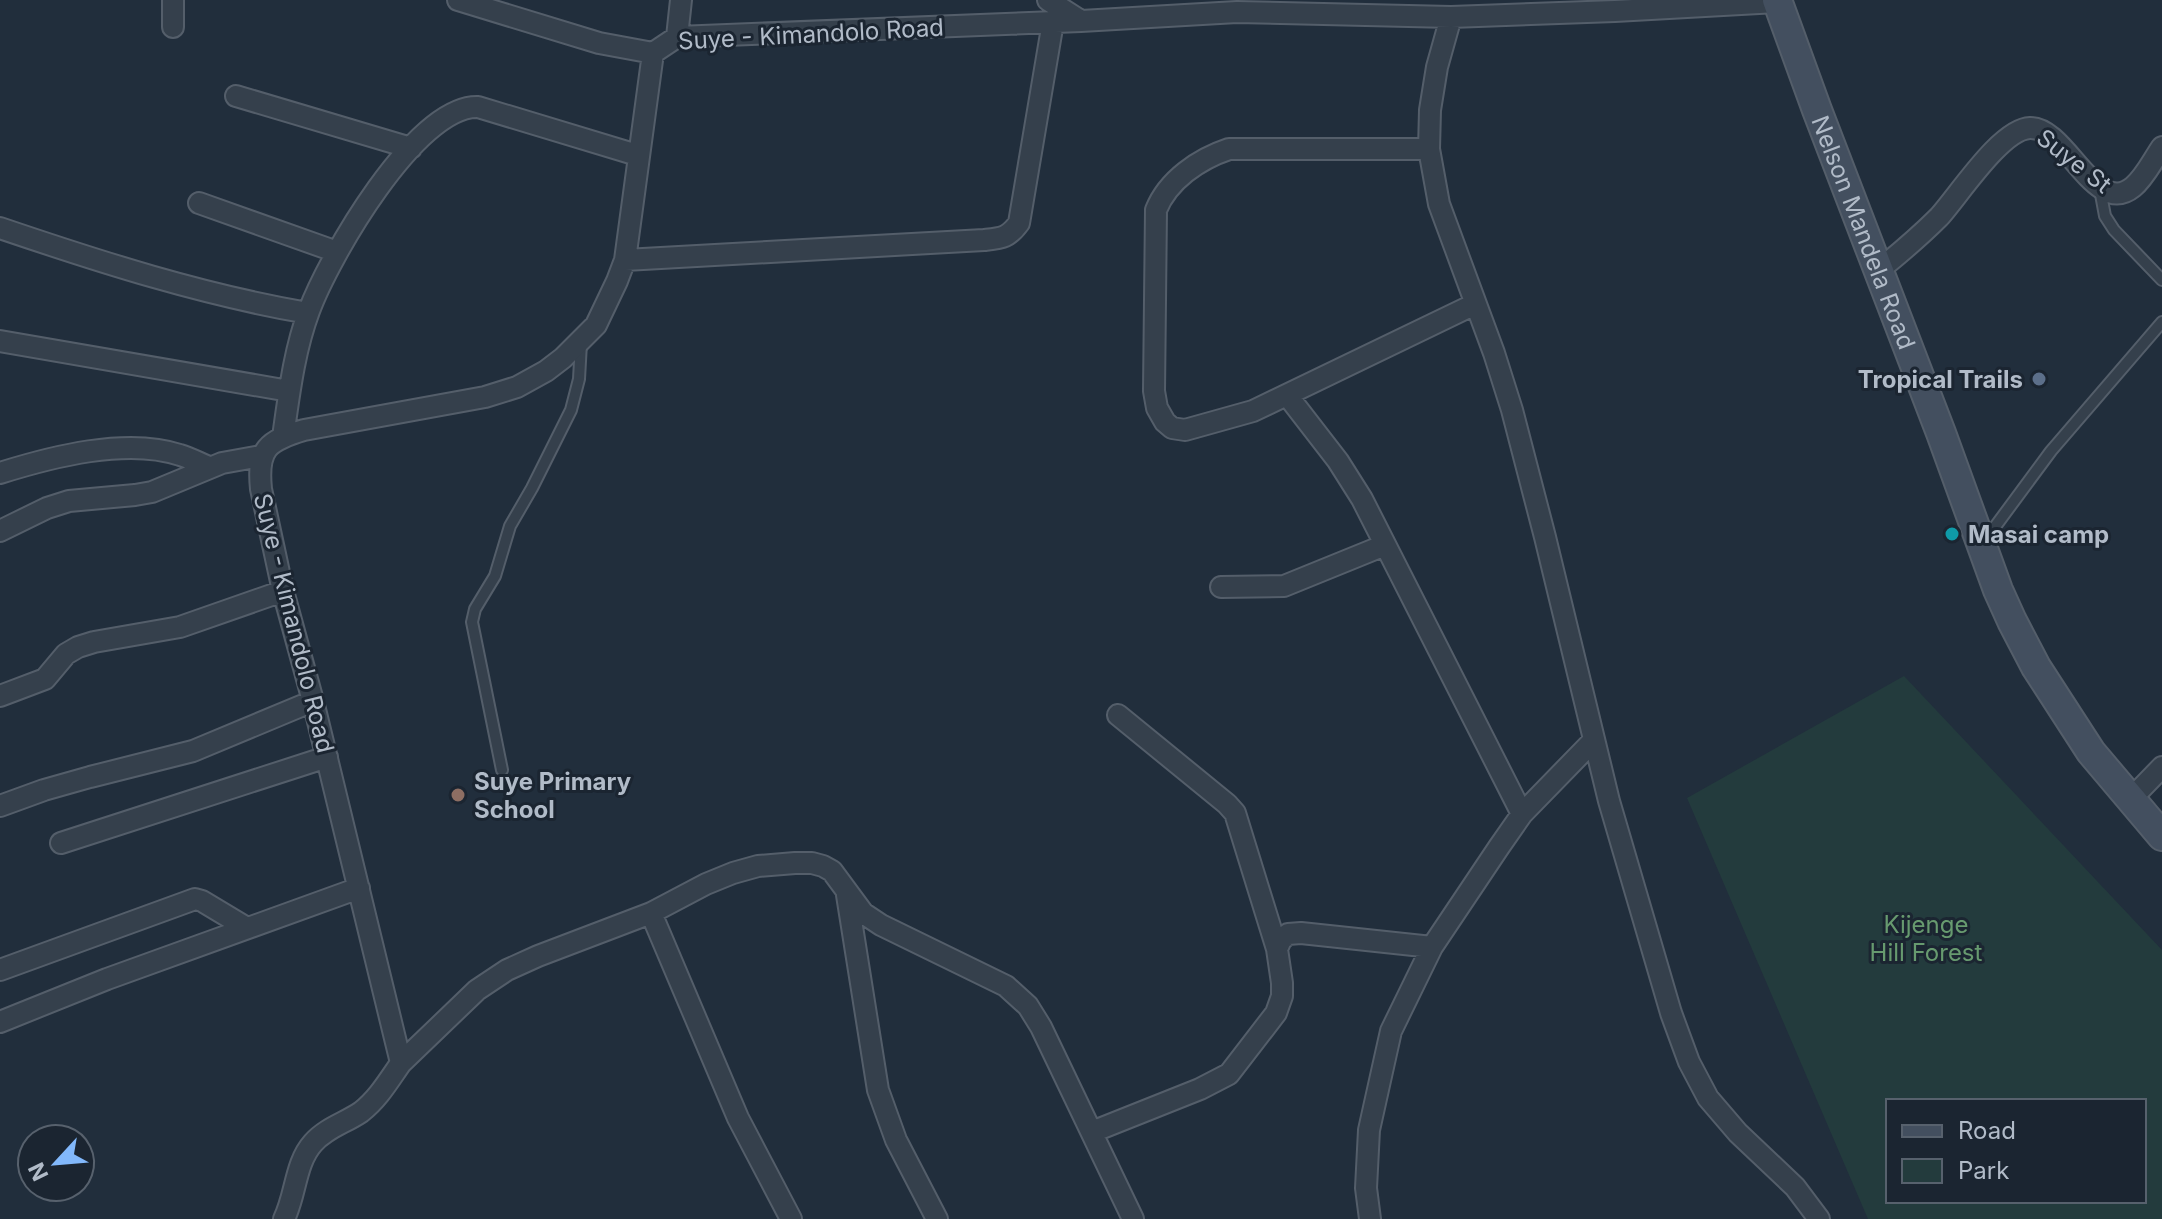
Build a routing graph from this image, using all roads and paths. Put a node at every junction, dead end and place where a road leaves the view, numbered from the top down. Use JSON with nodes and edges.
{"nodes":[{"id":1,"x":173,"y":0,"type":"edge"},
{"id":2,"x":458,"y":0,"type":"edge"},
{"id":3,"x":681,"y":0,"type":"edge"},
{"id":4,"x":1048,"y":0,"type":"edge"},
{"id":5,"x":1777,"y":1,"type":"edge"},
{"id":6,"x":1451,"y":17,"type":"junction"},
{"id":7,"x":1081,"y":21,"type":"junction"},
{"id":8,"x":1053,"y":22,"type":"junction"},
{"id":9,"x":173,"y":27,"type":"dead end"},
{"id":10,"x":677,"y":37,"type":"junction"},
{"id":11,"x":653,"y":53,"type":"junction"},
{"id":12,"x":236,"y":96,"type":"dead end"},
{"id":13,"x":2162,"y":147,"type":"edge"},
{"id":14,"x":411,"y":148,"type":"junction"},
{"id":15,"x":1429,"y":149,"type":"junction"},
{"id":16,"x":637,"y":155,"type":"junction"},
{"id":17,"x":2100,"y":187,"type":"junction"},
{"id":18,"x":199,"y":203,"type":"dead end"},
{"id":19,"x":0,"y":228,"type":"edge"},
{"id":20,"x":337,"y":252,"type":"junction"},
{"id":21,"x":625,"y":260,"type":"junction"},
{"id":22,"x":1879,"y":270,"type":"junction"},
{"id":23,"x":2162,"y":280,"type":"edge"},
{"id":24,"x":1475,"y":304,"type":"junction"},
{"id":25,"x":308,"y":313,"type":"junction"},
{"id":26,"x":2162,"y":322,"type":"edge"},
{"id":27,"x":0,"y":341,"type":"edge"},
{"id":28,"x":581,"y":342,"type":"junction"},
{"id":29,"x":289,"y":391,"type":"junction"},
{"id":30,"x":1287,"y":395,"type":"junction"},
{"id":31,"x":283,"y":437,"type":"junction"},
{"id":32,"x":261,"y":456,"type":"junction"},
{"id":33,"x":209,"y":467,"type":"junction"},
{"id":34,"x":0,"y":473,"type":"edge"},
{"id":35,"x":0,"y":531,"type":"edge"},
{"id":36,"x":1385,"y":545,"type":"junction"},
{"id":37,"x":1982,"y":545,"type":"junction"},
{"id":38,"x":1221,"y":587,"type":"dead end"},
{"id":39,"x":283,"y":591,"type":"junction"},
{"id":40,"x":0,"y":696,"type":"edge"},
{"id":41,"x":313,"y":701,"type":"junction"},
{"id":42,"x":1118,"y":715,"type":"dead end"},
{"id":43,"x":1593,"y":741,"type":"junction"},
{"id":44,"x":327,"y":757,"type":"junction"},
{"id":45,"x":2162,"y":767,"type":"edge"},
{"id":46,"x":502,"y":770,"type":"dead end"},
{"id":47,"x":2130,"y":800,"type":"junction"},
{"id":48,"x":0,"y":806,"type":"edge"},
{"id":49,"x":1522,"y":814,"type":"junction"},
{"id":50,"x":2162,"y":836,"type":"edge"},
{"id":51,"x":61,"y":843,"type":"dead end"},
{"id":52,"x":359,"y":888,"type":"junction"},
{"id":53,"x":847,"y":894,"type":"junction"},
{"id":54,"x":651,"y":913,"type":"junction"},
{"id":55,"x":247,"y":928,"type":"junction"},
{"id":56,"x":1432,"y":947,"type":"junction"},
{"id":57,"x":1277,"y":949,"type":"junction"},
{"id":58,"x":0,"y":970,"type":"edge"},
{"id":59,"x":0,"y":1022,"type":"edge"},
{"id":60,"x":401,"y":1063,"type":"junction"},
{"id":61,"x":1092,"y":1132,"type":"junction"},
{"id":62,"x":284,"y":1219,"type":"edge"},
{"id":63,"x":791,"y":1219,"type":"edge"},
{"id":64,"x":937,"y":1219,"type":"edge"},
{"id":65,"x":1133,"y":1219,"type":"edge"},
{"id":66,"x":1370,"y":1219,"type":"edge"},
{"id":67,"x":1819,"y":1219,"type":"edge"}],
"edges":[{"from":1,"to":9,"type":"street"},
{"from":2,"to":11,"type":"street"},
{"from":3,"to":10,"type":"street"},
{"from":4,"to":7,"type":"street"},
{"from":5,"to":6,"type":"street","name":"Suye - Kimandolo Road"},
{"from":5,"to":22,"type":"main road","name":"Nelson Mandela Road"},
{"from":6,"to":7,"type":"street","name":"Suye - Kimandolo Road"},
{"from":6,"to":15,"type":"street"},
{"from":7,"to":8,"type":"street","name":"Suye - Kimandolo Road"},
{"from":8,"to":10,"type":"street","name":"Suye - Kimandolo Road"},
{"from":8,"to":21,"type":"street"},
{"from":10,"to":11,"type":"street","name":"Suye - Kimandolo Road"},
{"from":11,"to":16,"type":"street","name":"Suye - Kimandolo Road"},
{"from":12,"to":14,"type":"street"},
{"from":13,"to":17,"type":"street","name":"Suye St"},
{"from":14,"to":16,"type":"street"},
{"from":14,"to":20,"type":"street"},
{"from":15,"to":24,"type":"street"},
{"from":15,"to":30,"type":"street"},
{"from":16,"to":21,"type":"street","name":"Suye - Kimandolo Road"},
{"from":17,"to":22,"type":"street","name":"Suye St"},
{"from":17,"to":23,"type":"lane"},
{"from":18,"to":20,"type":"street"},
{"from":19,"to":25,"type":"street"},
{"from":20,"to":25,"type":"street"},
{"from":21,"to":28,"type":"street","name":"Suye - Kimandolo Road"},
{"from":22,"to":37,"type":"main road","name":"Nelson Mandela Road"},
{"from":24,"to":30,"type":"street"},
{"from":24,"to":43,"type":"street"},
{"from":25,"to":29,"type":"street"},
{"from":26,"to":37,"type":"lane"},
{"from":27,"to":29,"type":"street"},
{"from":28,"to":31,"type":"street","name":"Suye - Kimandolo Road"},
{"from":28,"to":46,"type":"lane"},
{"from":29,"to":31,"type":"street"},
{"from":30,"to":36,"type":"street"},
{"from":31,"to":32,"type":"street","name":"Suye - Kimandolo Road"},
{"from":32,"to":33,"type":"street"},
{"from":32,"to":39,"type":"street","name":"Suye - Kimandolo Road"},
{"from":33,"to":34,"type":"street"},
{"from":33,"to":35,"type":"street"},
{"from":36,"to":38,"type":"street"},
{"from":36,"to":49,"type":"street"},
{"from":37,"to":47,"type":"main road","name":"Nelson Mandela Road"},
{"from":39,"to":40,"type":"street"},
{"from":39,"to":41,"type":"street","name":"Suye - Kimandolo Road"},
{"from":41,"to":44,"type":"street","name":"Suye - Kimandolo Road"},
{"from":41,"to":48,"type":"street"},
{"from":42,"to":57,"type":"street"},
{"from":43,"to":49,"type":"street"},
{"from":43,"to":67,"type":"street"},
{"from":44,"to":51,"type":"street"},
{"from":44,"to":52,"type":"street","name":"Suye - Kimandolo Road"},
{"from":45,"to":47,"type":"street"},
{"from":47,"to":50,"type":"main road","name":"Nelson Mandela Road"},
{"from":49,"to":56,"type":"street"},
{"from":52,"to":55,"type":"street"},
{"from":52,"to":60,"type":"street","name":"Suye - Kimandolo Road"},
{"from":53,"to":54,"type":"street"},
{"from":53,"to":61,"type":"street"},
{"from":53,"to":64,"type":"street"},
{"from":54,"to":60,"type":"street"},
{"from":54,"to":63,"type":"street"},
{"from":55,"to":58,"type":"street"},
{"from":55,"to":59,"type":"street"},
{"from":56,"to":57,"type":"street"},
{"from":56,"to":66,"type":"street"},
{"from":57,"to":61,"type":"street"},
{"from":60,"to":62,"type":"street"},
{"from":61,"to":65,"type":"street"}]}
